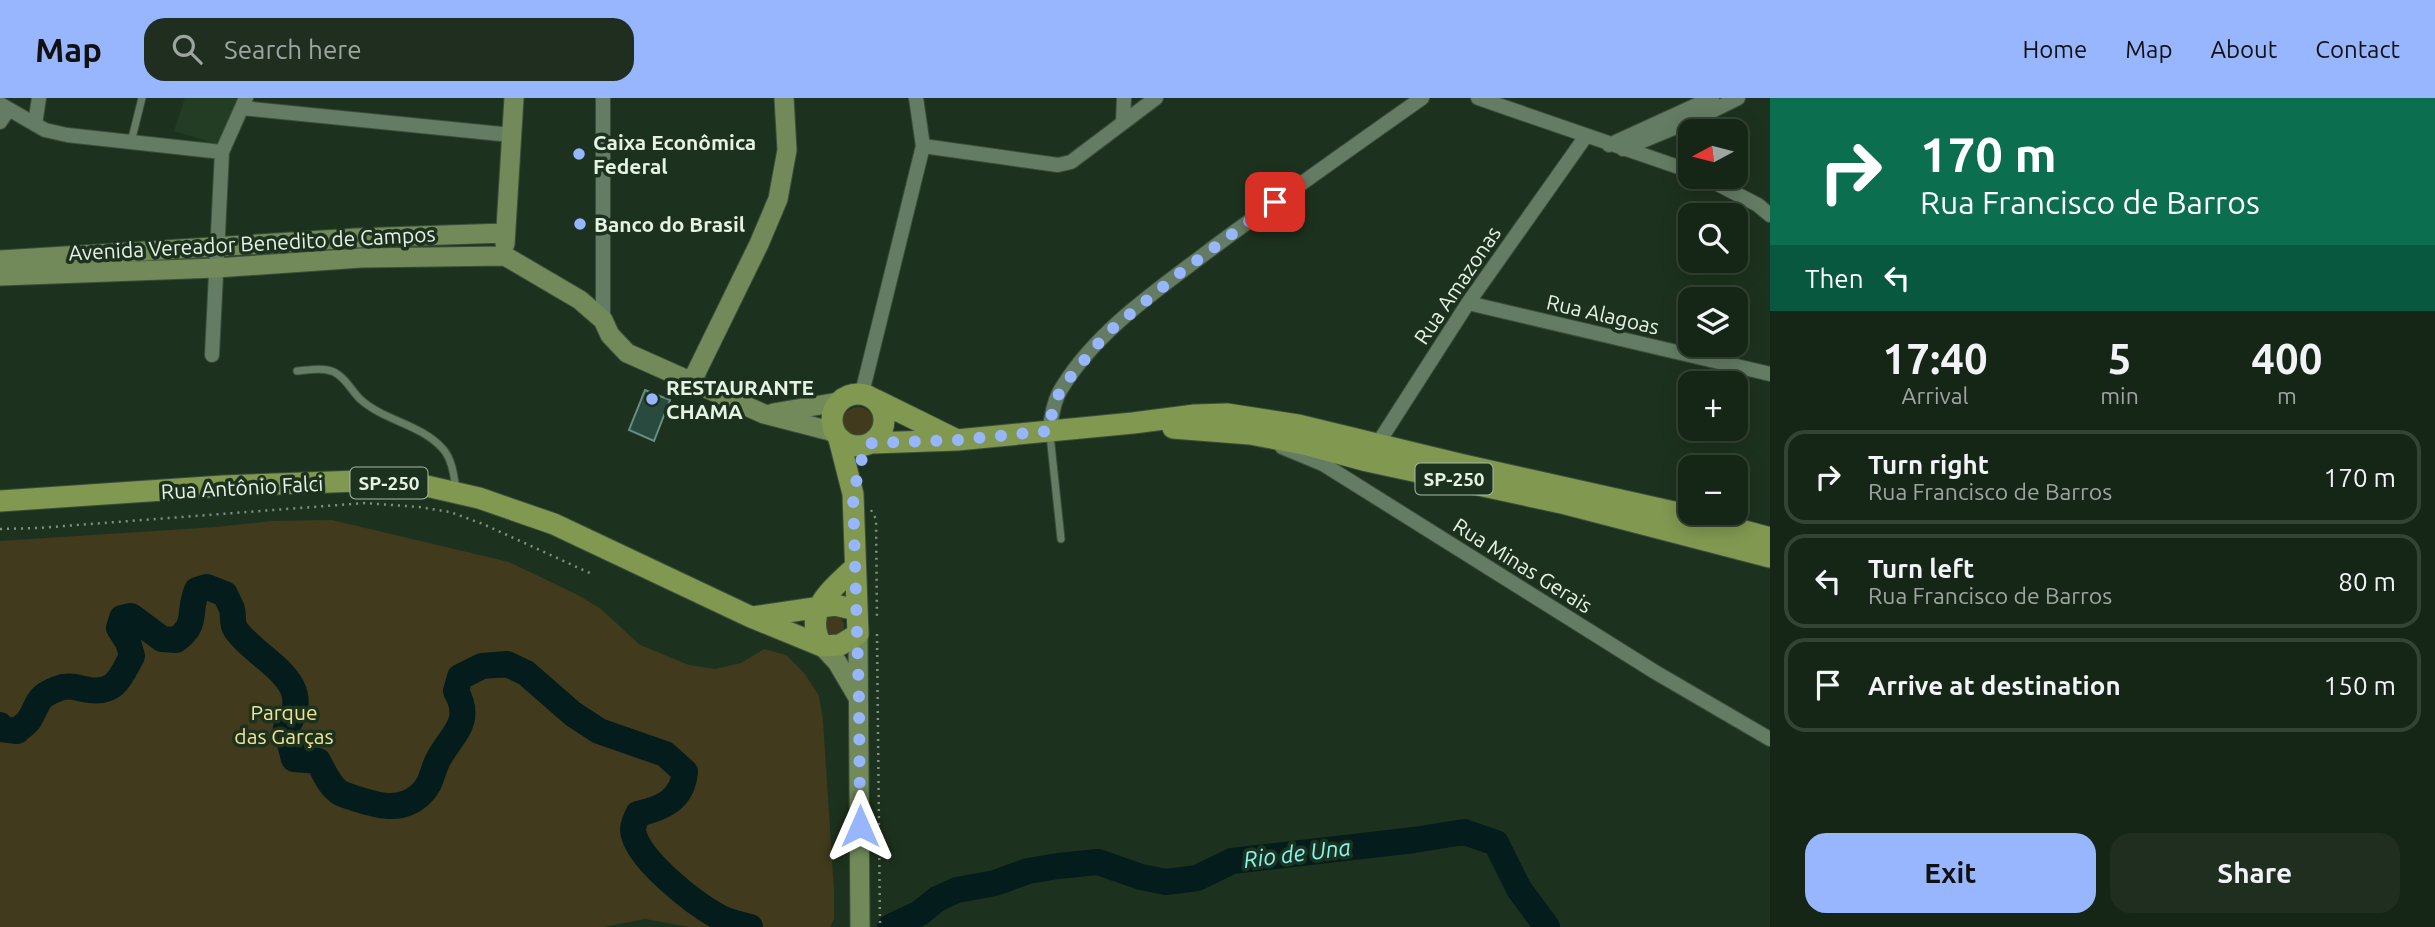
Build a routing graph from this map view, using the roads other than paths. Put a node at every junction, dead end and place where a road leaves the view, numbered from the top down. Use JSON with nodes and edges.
{"nodes":[{"id":1,"x":39,"y":98,"type":"edge"},
{"id":2,"x":142,"y":98,"type":"edge"},
{"id":3,"x":514,"y":98,"type":"edge"},
{"id":4,"x":603,"y":98,"type":"edge"},
{"id":5,"x":784,"y":98,"type":"edge"},
{"id":6,"x":916,"y":98,"type":"edge"},
{"id":7,"x":1124,"y":98,"type":"edge"},
{"id":8,"x":1156,"y":98,"type":"edge"},
{"id":9,"x":1422,"y":98,"type":"edge"},
{"id":10,"x":1478,"y":98,"type":"edge"},
{"id":11,"x":1712,"y":98,"type":"edge"},
{"id":12,"x":1738,"y":98,"type":"edge"},
{"id":13,"x":244,"y":103,"type":"edge"},
{"id":14,"x":3,"y":112,"type":"edge"},
{"id":15,"x":1123,"y":122,"type":"junction"},
{"id":16,"x":35,"y":124,"type":"junction"},
{"id":17,"x":511,"y":135,"type":"junction"},
{"id":18,"x":1586,"y":136,"type":"junction"},
{"id":19,"x":131,"y":142,"type":"junction"},
{"id":20,"x":923,"y":146,"type":"junction"},
{"id":21,"x":1616,"y":147,"type":"junction"},
{"id":22,"x":222,"y":152,"type":"junction"},
{"id":23,"x":1678,"y":168,"type":"edge"},
{"id":24,"x":1727,"y":189,"type":"edge"},
{"id":25,"x":1770,"y":215,"type":"edge"},
{"id":26,"x":505,"y":233,"type":"junction"},
{"id":27,"x":356,"y":238,"type":"junction"},
{"id":28,"x":216,"y":247,"type":"junction"},
{"id":29,"x":505,"y":256,"type":"junction"},
{"id":30,"x":361,"y":258,"type":"junction"},
{"id":31,"x":0,"y":260,"type":"edge"},
{"id":32,"x":216,"y":268,"type":"junction"},
{"id":33,"x":0,"y":276,"type":"edge"},
{"id":34,"x":1468,"y":303,"type":"junction"},
{"id":35,"x":603,"y":320,"type":"junction"},
{"id":36,"x":212,"y":355,"type":"dead end"},
{"id":37,"x":297,"y":370,"type":"dead end"},
{"id":38,"x":1770,"y":374,"type":"edge"},
{"id":39,"x":692,"y":381,"type":"junction"},
{"id":40,"x":869,"y":396,"type":"junction"},
{"id":41,"x":838,"y":402,"type":"junction"},
{"id":42,"x":764,"y":414,"type":"junction"},
{"id":43,"x":1133,"y":423,"type":"junction"},
{"id":44,"x":1298,"y":425,"type":"junction"},
{"id":45,"x":1049,"y":431,"type":"junction"},
{"id":46,"x":1250,"y":434,"type":"junction"},
{"id":47,"x":837,"y":436,"type":"junction"},
{"id":48,"x":957,"y":440,"type":"junction"},
{"id":49,"x":868,"y":444,"type":"junction"},
{"id":50,"x":1308,"y":445,"type":"junction"},
{"id":51,"x":1372,"y":453,"type":"junction"},
{"id":52,"x":1323,"y":464,"type":"junction"},
{"id":53,"x":457,"y":493,"type":"junction"},
{"id":54,"x":853,"y":495,"type":"junction"},
{"id":55,"x":0,"y":501,"type":"edge"},
{"id":56,"x":1678,"y":524,"type":"edge"},
{"id":57,"x":1683,"y":525,"type":"edge"},
{"id":58,"x":1686,"y":525,"type":"edge"},
{"id":59,"x":1770,"y":538,"type":"edge"},
{"id":60,"x":1061,"y":539,"type":"dead end"},
{"id":61,"x":1770,"y":557,"type":"edge"},
{"id":62,"x":855,"y":567,"type":"junction"},
{"id":63,"x":819,"y":607,"type":"junction"},
{"id":64,"x":856,"y":610,"type":"junction"},
{"id":65,"x":751,"y":617,"type":"junction"},
{"id":66,"x":858,"y":634,"type":"junction"},
{"id":67,"x":822,"y":646,"type":"junction"},
{"id":68,"x":859,"y":700,"type":"junction"},
{"id":69,"x":1770,"y":739,"type":"edge"},
{"id":70,"x":860,"y":927,"type":"edge"}],
"edges":[{"from":1,"to":16,"type":"street"},
{"from":2,"to":19,"type":"lane"},
{"from":3,"to":17,"type":"main road"},
{"from":4,"to":35,"type":"street"},
{"from":5,"to":39,"type":"main road"},
{"from":6,"to":20,"type":"street"},
{"from":7,"to":15,"type":"street"},
{"from":8,"to":15,"type":"street"},
{"from":9,"to":45,"type":"street"},
{"from":10,"to":18,"type":"street"},
{"from":11,"to":21,"type":"street"},
{"from":12,"to":21,"type":"street"},
{"from":13,"to":17,"type":"street"},
{"from":13,"to":22,"type":"street"},
{"from":14,"to":16,"type":"street"},
{"from":15,"to":20,"type":"street"},
{"from":16,"to":19,"type":"street"},
{"from":17,"to":26,"type":"main road"},
{"from":18,"to":21,"type":"street"},
{"from":18,"to":34,"type":"street","name":"Rua Amazonas"},
{"from":19,"to":22,"type":"street"},
{"from":20,"to":40,"type":"street"},
{"from":21,"to":23,"type":"street"},
{"from":22,"to":28,"type":"street"},
{"from":24,"to":25,"type":"street"},
{"from":26,"to":27,"type":"main road","name":"Avenida Vereador Benedito de Campos"},
{"from":26,"to":29,"type":"main road"},
{"from":27,"to":28,"type":"main road","name":"Avenida Vereador Benedito de Campos"},
{"from":27,"to":30,"type":"main road"},
{"from":28,"to":31,"type":"main road","name":"Avenida Vereador Benedito de Campos"},
{"from":28,"to":32,"type":"street"},
{"from":29,"to":30,"type":"main road","name":"Avenida Vereador Benedito de Campos"},
{"from":29,"to":35,"type":"main road"},
{"from":30,"to":32,"type":"main road","name":"Avenida Vereador Benedito de Campos"},
{"from":32,"to":33,"type":"main road","name":"Avenida Vereador Benedito de Campos"},
{"from":32,"to":36,"type":"street"},
{"from":34,"to":38,"type":"street","name":"Rua Alagoas"},
{"from":34,"to":51,"type":"street","name":"Rua Amazonas"},
{"from":35,"to":39,"type":"main road"},
{"from":37,"to":53,"type":"lane"},
{"from":39,"to":42,"type":"main road"},
{"from":40,"to":41,"type":"main road"},
{"from":40,"to":48,"type":"main road"},
{"from":40,"to":49,"type":"main road"},
{"from":41,"to":42,"type":"main road"},
{"from":41,"to":47,"type":"main road"},
{"from":42,"to":47,"type":"main road"},
{"from":43,"to":44,"type":"main road","number":"SP-250"},
{"from":43,"to":45,"type":"main road","number":"SP-250"},
{"from":43,"to":46,"type":"main road","number":"SP-250"},
{"from":44,"to":50,"type":"street"},
{"from":44,"to":51,"type":"main road","number":"SP-250"},
{"from":45,"to":48,"type":"main road","number":"SP-250"},
{"from":45,"to":60,"type":"lane"},
{"from":46,"to":50,"type":"main road","number":"SP-250"},
{"from":46,"to":52,"type":"street","name":"Rua Minas Gerais"},
{"from":47,"to":49,"type":"main road","number":"SP-250"},
{"from":47,"to":54,"type":"main road"},
{"from":48,"to":49,"type":"main road","number":"SP-250"},
{"from":49,"to":54,"type":"main road"},
{"from":50,"to":51,"type":"main road","number":"SP-250"},
{"from":50,"to":52,"type":"street"},
{"from":51,"to":56,"type":"main road","number":"SP-250"},
{"from":52,"to":69,"type":"street","name":"Rua Minas Gerais"},
{"from":53,"to":55,"type":"main road","name":"Rua Antônio Falci","number":"SP-250"},
{"from":53,"to":65,"type":"main road","name":"Rua Antônio Falci","number":"SP-250"},
{"from":54,"to":62,"type":"main road"},
{"from":57,"to":61,"type":"main road","number":"SP-250"},
{"from":58,"to":59,"type":"main road","number":"SP-250"},
{"from":62,"to":63,"type":"main road"},
{"from":62,"to":64,"type":"main road"},
{"from":63,"to":64,"type":"main road"},
{"from":63,"to":65,"type":"main road"},
{"from":63,"to":67,"type":"main road"},
{"from":64,"to":66,"type":"main road"},
{"from":65,"to":67,"type":"main road","name":"Rua Antônio Falci","number":"SP-250"},
{"from":66,"to":67,"type":"main road"},
{"from":66,"to":68,"type":"main road"},
{"from":67,"to":68,"type":"main road"},
{"from":68,"to":70,"type":"main road"}]}
